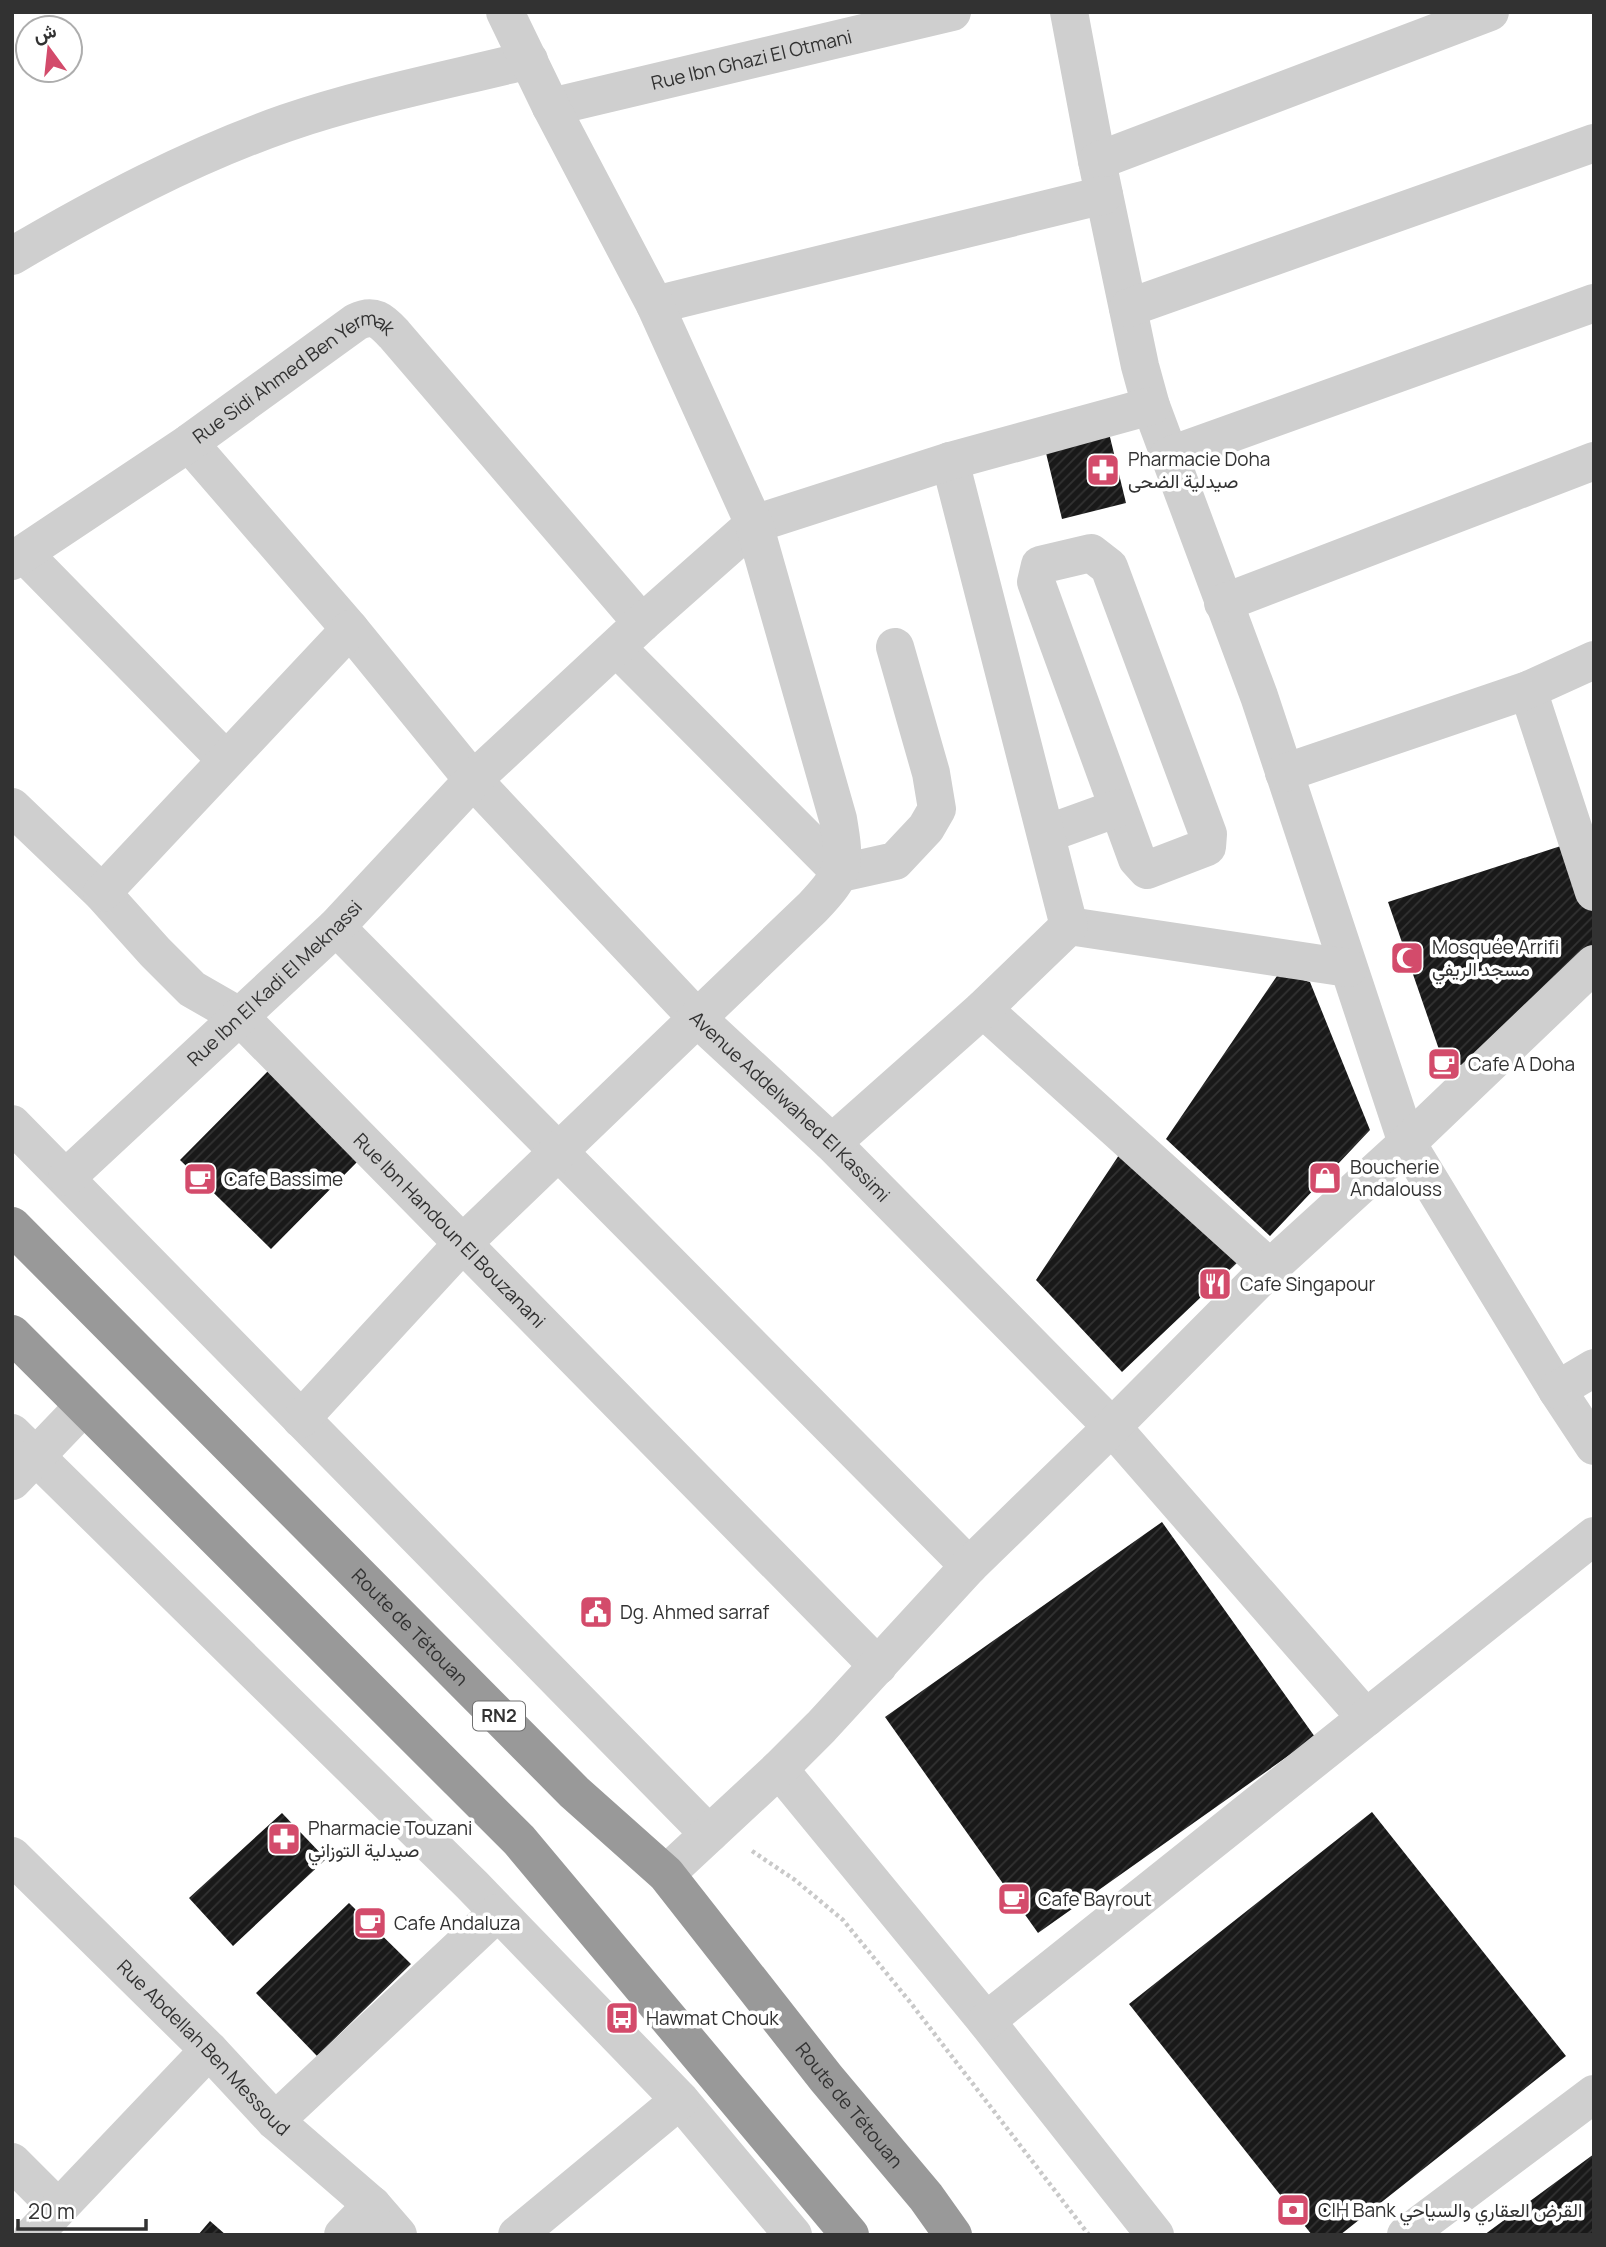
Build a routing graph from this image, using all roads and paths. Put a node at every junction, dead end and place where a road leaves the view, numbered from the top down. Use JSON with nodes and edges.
{"nodes":[{"id":1,"x":505,"y":12,"type":"edge"},
{"id":2,"x":952,"y":12,"type":"edge"},
{"id":3,"x":1490,"y":12,"type":"edge"},
{"id":4,"x":1075,"y":14,"type":"edge"},
{"id":5,"x":529,"y":60,"type":"junction"},
{"id":6,"x":551,"y":107,"type":"junction"},
{"id":7,"x":1594,"y":142,"type":"edge"},
{"id":8,"x":1101,"y":178,"type":"junction"},
{"id":9,"x":12,"y":256,"type":"edge"},
{"id":10,"x":1594,"y":303,"type":"edge"},
{"id":11,"x":655,"y":305,"type":"junction"},
{"id":12,"x":1128,"y":308,"type":"junction"},
{"id":13,"x":1151,"y":406,"type":"junction"},
{"id":14,"x":189,"y":443,"type":"junction"},
{"id":15,"x":1168,"y":456,"type":"junction"},
{"id":16,"x":950,"y":461,"type":"junction"},
{"id":17,"x":1594,"y":461,"type":"edge"},
{"id":18,"x":754,"y":524,"type":"junction"},
{"id":19,"x":18,"y":558,"type":"edge"},
{"id":20,"x":1223,"y":603,"type":"junction"},
{"id":21,"x":350,"y":629,"type":"junction"},
{"id":22,"x":630,"y":636,"type":"junction"},
{"id":23,"x":895,"y":648,"type":"dead end"},
{"id":24,"x":1594,"y":660,"type":"edge"},
{"id":25,"x":1528,"y":690,"type":"junction"},
{"id":26,"x":226,"y":760,"type":"junction"},
{"id":27,"x":1284,"y":773,"type":"junction"},
{"id":28,"x":473,"y":780,"type":"junction"},
{"id":29,"x":12,"y":807,"type":"edge"},
{"id":30,"x":1118,"y":808,"type":"junction"},
{"id":31,"x":1045,"y":834,"type":"junction"},
{"id":32,"x":841,"y":873,"type":"junction"},
{"id":33,"x":1594,"y":892,"type":"edge"},
{"id":34,"x":102,"y":894,"type":"junction"},
{"id":35,"x":1069,"y":926,"type":"junction"},
{"id":36,"x":336,"y":927,"type":"junction"},
{"id":37,"x":1594,"y":964,"type":"edge"},
{"id":38,"x":1348,"y":968,"type":"junction"},
{"id":39,"x":983,"y":1009,"type":"junction"},
{"id":40,"x":239,"y":1016,"type":"junction"},
{"id":41,"x":698,"y":1018,"type":"junction"},
{"id":42,"x":12,"y":1124,"type":"edge"},
{"id":43,"x":832,"y":1143,"type":"junction"},
{"id":44,"x":1408,"y":1143,"type":"junction"},
{"id":45,"x":557,"y":1152,"type":"junction"},
{"id":46,"x":66,"y":1177,"type":"junction"},
{"id":47,"x":12,"y":1226,"type":"edge"},
{"id":48,"x":463,"y":1244,"type":"junction"},
{"id":49,"x":1270,"y":1268,"type":"junction"},
{"id":50,"x":12,"y":1334,"type":"edge"},
{"id":51,"x":1594,"y":1368,"type":"edge"},
{"id":52,"x":1557,"y":1390,"type":"junction"},
{"id":53,"x":83,"y":1407,"type":"junction"},
{"id":54,"x":301,"y":1419,"type":"junction"},
{"id":55,"x":1112,"y":1427,"type":"junction"},
{"id":56,"x":1594,"y":1446,"type":"edge"},
{"id":57,"x":20,"y":1456,"type":"edge"},
{"id":58,"x":1594,"y":1536,"type":"edge"},
{"id":59,"x":969,"y":1566,"type":"junction"},
{"id":60,"x":878,"y":1666,"type":"junction"},
{"id":61,"x":1366,"y":1718,"type":"junction"},
{"id":62,"x":779,"y":1769,"type":"junction"},
{"id":63,"x":709,"y":1834,"type":"junction"},
{"id":64,"x":12,"y":1856,"type":"edge"},
{"id":65,"x":666,"y":1874,"type":"junction"},
{"id":66,"x":497,"y":1913,"type":"junction"},
{"id":67,"x":986,"y":2021,"type":"junction"},
{"id":68,"x":209,"y":2050,"type":"junction"},
{"id":69,"x":1594,"y":2094,"type":"edge"},
{"id":70,"x":680,"y":2100,"type":"junction"},
{"id":71,"x":275,"y":2121,"type":"junction"},
{"id":72,"x":12,"y":2162,"type":"edge"},
{"id":73,"x":372,"y":2205,"type":"junction"},
{"id":74,"x":45,"y":2222,"type":"edge"},
{"id":75,"x":343,"y":2235,"type":"edge"},
{"id":76,"x":398,"y":2235,"type":"edge"},
{"id":77,"x":517,"y":2235,"type":"edge"},
{"id":78,"x":793,"y":2235,"type":"edge"},
{"id":79,"x":850,"y":2235,"type":"edge"},
{"id":80,"x":953,"y":2235,"type":"edge"},
{"id":81,"x":1089,"y":2235,"type":"edge"},
{"id":82,"x":1155,"y":2235,"type":"edge"},
{"id":83,"x":1406,"y":2235,"type":"edge"}],
"edges":[{"from":1,"to":5,"type":"street"},
{"from":2,"to":6,"type":"street","name":"Rue Ibn Ghazi El Otmani"},
{"from":3,"to":8,"type":"street"},
{"from":4,"to":8,"type":"street"},
{"from":5,"to":6,"type":"street"},
{"from":5,"to":9,"type":"street"},
{"from":6,"to":11,"type":"street"},
{"from":7,"to":12,"type":"street"},
{"from":8,"to":11,"type":"street"},
{"from":8,"to":12,"type":"street"},
{"from":10,"to":15,"type":"street"},
{"from":11,"to":18,"type":"street"},
{"from":12,"to":13,"type":"street"},
{"from":13,"to":15,"type":"street"},
{"from":13,"to":16,"type":"street"},
{"from":14,"to":19,"type":"street","name":"Rue Sidi Ahmed Ben Yermak"},
{"from":14,"to":21,"type":"street"},
{"from":14,"to":22,"type":"street","name":"Rue Sidi Ahmed Ben Yermak"},
{"from":15,"to":20,"type":"street"},
{"from":16,"to":18,"type":"street"},
{"from":16,"to":31,"type":"street"},
{"from":17,"to":20,"type":"street"},
{"from":18,"to":22,"type":"street","name":"Rue Ibn El Kadi El Meknassi"},
{"from":18,"to":32,"type":"street"},
{"from":19,"to":26,"type":"street"},
{"from":20,"to":27,"type":"street"},
{"from":21,"to":26,"type":"street"},
{"from":21,"to":28,"type":"street"},
{"from":22,"to":28,"type":"street","name":"Rue Ibn El Kadi El Meknassi"},
{"from":22,"to":32,"type":"street"},
{"from":23,"to":32,"type":"street"},
{"from":24,"to":25,"type":"street"},
{"from":25,"to":27,"type":"street"},
{"from":25,"to":33,"type":"street"},
{"from":26,"to":34,"type":"street"},
{"from":27,"to":38,"type":"street"},
{"from":28,"to":36,"type":"street","name":"Rue Ibn El Kadi El Meknassi"},
{"from":28,"to":41,"type":"street","name":"Avenue Addelwahed El Kassimi"},
{"from":29,"to":34,"type":"street","name":"Rue Ibn Handoun El Bouzanani"},
{"from":30,"to":30,"type":"street"},
{"from":30,"to":31,"type":"street"},
{"from":31,"to":35,"type":"street"},
{"from":32,"to":41,"type":"street"},
{"from":34,"to":40,"type":"street","name":"Rue Ibn Handoun El Bouzanani"},
{"from":35,"to":38,"type":"street"},
{"from":35,"to":39,"type":"street"},
{"from":36,"to":40,"type":"street","name":"Rue Ibn El Kadi El Meknassi"},
{"from":36,"to":45,"type":"street"},
{"from":37,"to":44,"type":"street"},
{"from":38,"to":44,"type":"street"},
{"from":39,"to":43,"type":"street"},
{"from":39,"to":49,"type":"street"},
{"from":40,"to":46,"type":"street","name":"Rue Ibn El Kadi El Meknassi"},
{"from":40,"to":48,"type":"street","name":"Rue Ibn Handoun El Bouzanani"},
{"from":41,"to":43,"type":"street","name":"Avenue Addelwahed El Kassimi"},
{"from":41,"to":45,"type":"street"},
{"from":42,"to":46,"type":"street"},
{"from":43,"to":55,"type":"street","name":"Avenue Addelwahed El Kassimi"},
{"from":44,"to":49,"type":"street"},
{"from":44,"to":52,"type":"street"},
{"from":45,"to":48,"type":"street"},
{"from":45,"to":59,"type":"street"},
{"from":46,"to":54,"type":"street"},
{"from":47,"to":65,"type":"highway","name":"Route de Tétouan","number":"RN2"},
{"from":48,"to":54,"type":"street"},
{"from":48,"to":60,"type":"street","name":"Rue Ibn Handoun El Bouzanani"},
{"from":49,"to":55,"type":"street"},
{"from":50,"to":53,"type":"highway"},
{"from":51,"to":52,"type":"street"},
{"from":52,"to":56,"type":"street"},
{"from":53,"to":57,"type":"street"},
{"from":53,"to":79,"type":"highway"},
{"from":54,"to":63,"type":"street"},
{"from":55,"to":59,"type":"street"},
{"from":55,"to":61,"type":"street","name":"Avenue Addelwahed El Kassimi"},
{"from":57,"to":66,"type":"street"},
{"from":58,"to":61,"type":"street"},
{"from":59,"to":60,"type":"street"},
{"from":60,"to":62,"type":"street"},
{"from":61,"to":67,"type":"street"},
{"from":62,"to":63,"type":"street"},
{"from":62,"to":67,"type":"street"},
{"from":63,"to":65,"type":"street"},
{"from":63,"to":81,"type":"path"},
{"from":64,"to":68,"type":"street","name":"Rue Abdellah Ben Messoud"},
{"from":65,"to":80,"type":"highway","name":"Route de Tétouan","number":"RN2"},
{"from":66,"to":70,"type":"street"},
{"from":66,"to":71,"type":"street"},
{"from":67,"to":82,"type":"street"},
{"from":68,"to":71,"type":"street","name":"Rue Abdellah Ben Messoud"},
{"from":68,"to":74,"type":"street"},
{"from":69,"to":83,"type":"street"},
{"from":70,"to":77,"type":"street"},
{"from":70,"to":78,"type":"street"},
{"from":71,"to":73,"type":"street","name":"Rue Abdellah Ben Messoud"},
{"from":72,"to":74,"type":"street"},
{"from":73,"to":75,"type":"street"},
{"from":73,"to":76,"type":"street","name":"Rue Abdellah Ben Messoud"}]}
